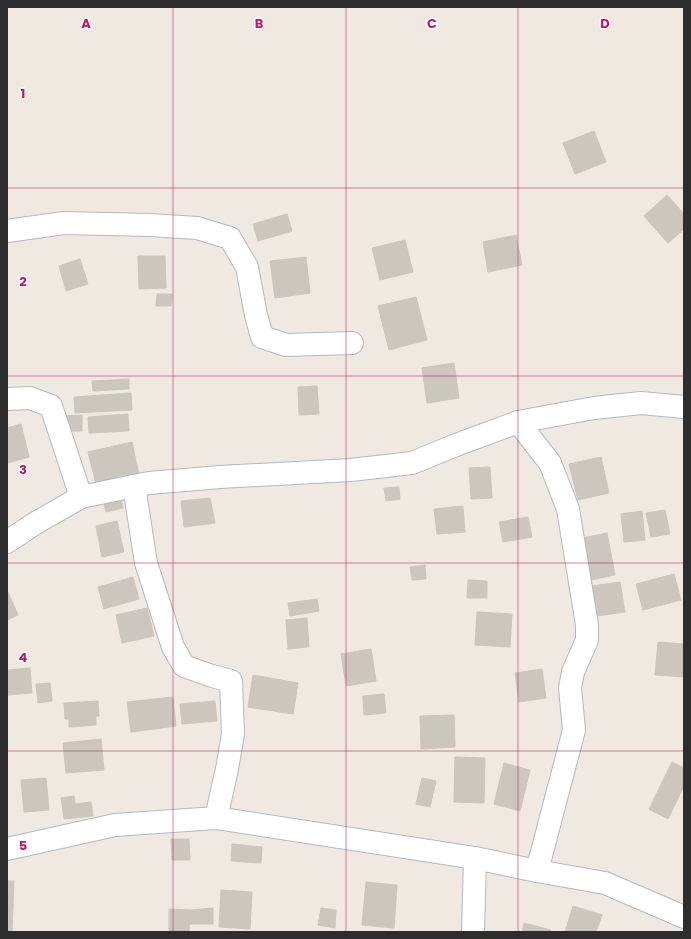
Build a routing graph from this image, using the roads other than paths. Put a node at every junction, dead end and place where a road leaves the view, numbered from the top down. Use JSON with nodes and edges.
{"nodes":[{"id":1,"x":7,"y":231,"type":"edge"},
{"id":2,"x":352,"y":343,"type":"dead end"},
{"id":3,"x":7,"y":399,"type":"edge"},
{"id":4,"x":684,"y":407,"type":"edge"},
{"id":5,"x":518,"y":422,"type":"junction"},
{"id":6,"x":134,"y":486,"type":"junction"},
{"id":7,"x":81,"y":497,"type":"junction"},
{"id":8,"x":7,"y":542,"type":"edge"},
{"id":9,"x":216,"y":818,"type":"junction"},
{"id":10,"x":7,"y":849,"type":"edge"},
{"id":11,"x":475,"y":858,"type":"junction"},
{"id":12,"x":537,"y":871,"type":"junction"},
{"id":13,"x":684,"y":917,"type":"edge"},
{"id":14,"x":473,"y":932,"type":"edge"}],
"edges":[{"from":1,"to":2,"type":"street"},
{"from":3,"to":7,"type":"street"},
{"from":4,"to":5,"type":"street"},
{"from":5,"to":6,"type":"street"},
{"from":5,"to":12,"type":"street"},
{"from":6,"to":7,"type":"street"},
{"from":6,"to":9,"type":"street"},
{"from":7,"to":8,"type":"street"},
{"from":9,"to":10,"type":"street"},
{"from":9,"to":11,"type":"street"},
{"from":11,"to":12,"type":"street"},
{"from":11,"to":14,"type":"street"},
{"from":12,"to":13,"type":"street"}]}
